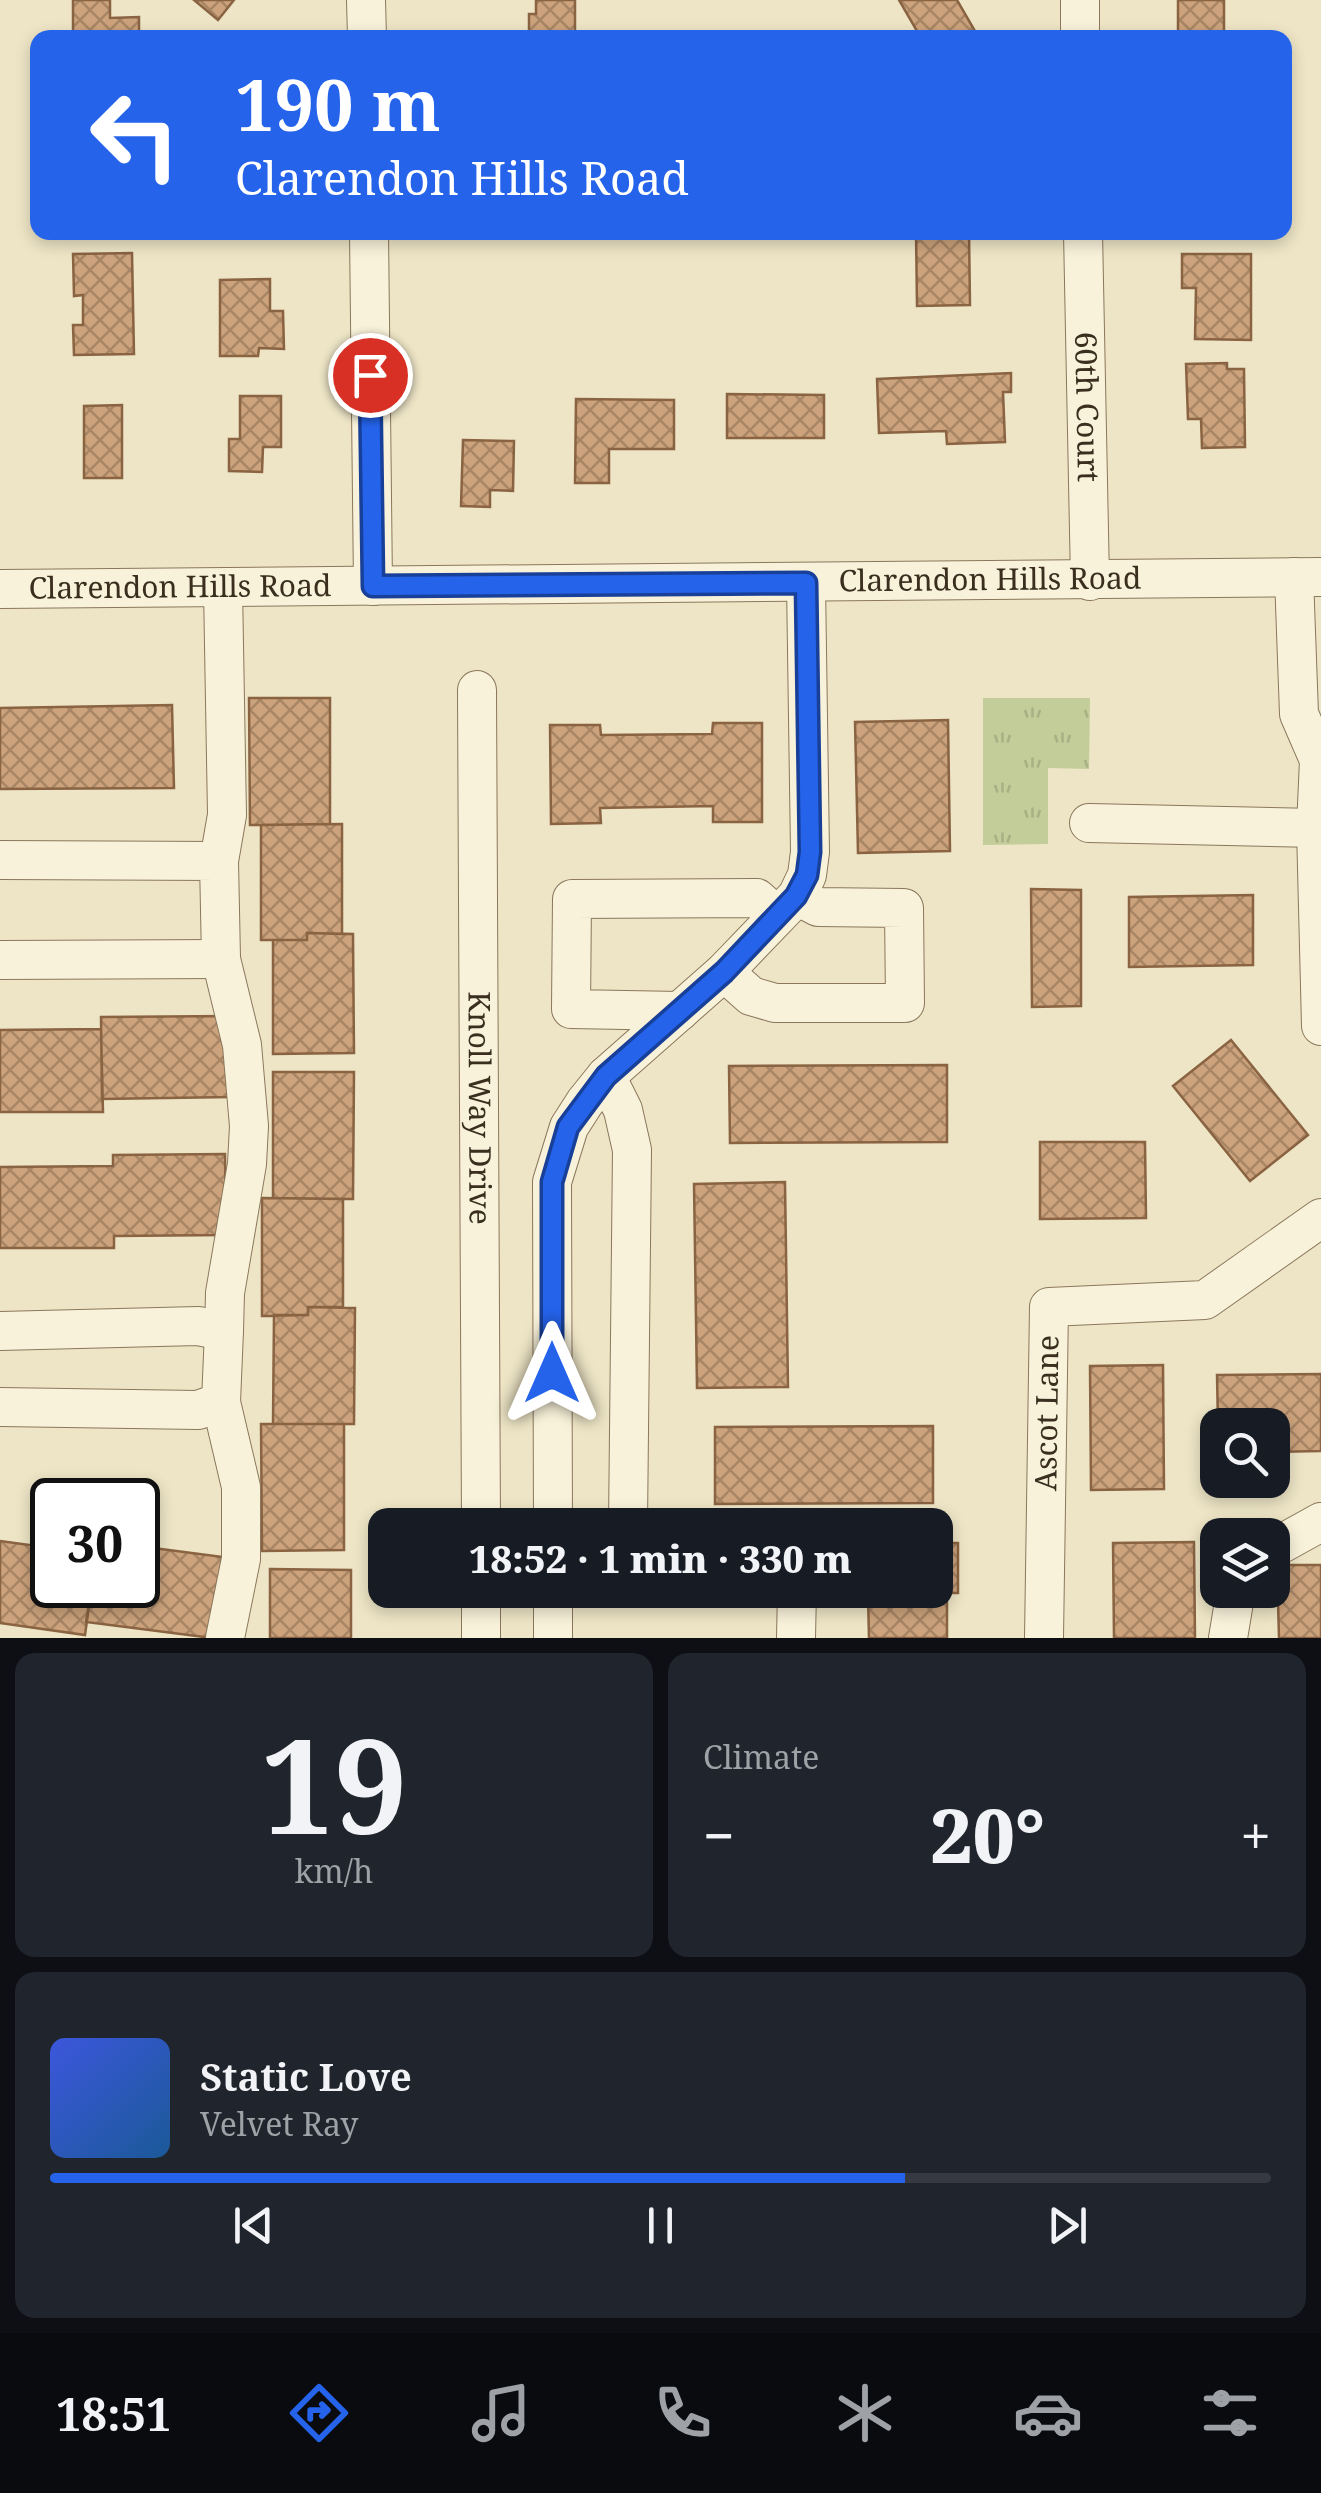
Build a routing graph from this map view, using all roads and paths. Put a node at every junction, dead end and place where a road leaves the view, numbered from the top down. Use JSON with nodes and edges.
{"nodes":[{"id":1,"x":366,"y":0,"type":"edge"},
{"id":2,"x":1080,"y":0,"type":"edge"},
{"id":3,"x":366,"y":30,"type":"edge"},
{"id":4,"x":1080,"y":30,"type":"edge"},
{"id":5,"x":369,"y":240,"type":"edge"},
{"id":6,"x":1084,"y":240,"type":"edge"},
{"id":7,"x":1308,"y":577,"type":"edge"},
{"id":8,"x":1090,"y":581,"type":"junction"},
{"id":9,"x":806,"y":583,"type":"junction"},
{"id":10,"x":373,"y":586,"type":"junction"},
{"id":11,"x":223,"y":588,"type":"junction"},
{"id":12,"x":0,"y":590,"type":"edge"},
{"id":13,"x":477,"y":690,"type":"dead end"},
{"id":14,"x":1320,"y":759,"type":"edge"},
{"id":15,"x":1090,"y":824,"type":"dead end"},
{"id":16,"x":1316,"y":828,"type":"junction"},
{"id":17,"x":0,"y":860,"type":"edge"},
{"id":18,"x":219,"y":862,"type":"junction"},
{"id":19,"x":787,"y":906,"type":"junction"},
{"id":20,"x":221,"y":959,"type":"junction"},
{"id":21,"x":0,"y":960,"type":"edge"},
{"id":22,"x":724,"y":972,"type":"junction"},
{"id":23,"x":680,"y":1011,"type":"junction"},
{"id":24,"x":1321,"y":1026,"type":"edge"},
{"id":25,"x":606,"y":1076,"type":"junction"},
{"id":26,"x":1321,"y":1218,"type":"edge"},
{"id":27,"x":0,"y":1331,"type":"edge"},
{"id":28,"x":224,"y":1331,"type":"junction"},
{"id":29,"x":221,"y":1402,"type":"junction"},
{"id":30,"x":0,"y":1407,"type":"edge"},
{"id":31,"x":481,"y":1508,"type":"edge"},
{"id":32,"x":553,"y":1508,"type":"edge"},
{"id":33,"x":628,"y":1508,"type":"edge"},
{"id":34,"x":1321,"y":1522,"type":"edge"},
{"id":35,"x":1290,"y":1539,"type":"edge"},
{"id":36,"x":481,"y":1608,"type":"edge"},
{"id":37,"x":553,"y":1608,"type":"edge"},
{"id":38,"x":797,"y":1608,"type":"edge"},
{"id":39,"x":1233,"y":1608,"type":"edge"},
{"id":40,"x":224,"y":1638,"type":"edge"},
{"id":41,"x":481,"y":1638,"type":"edge"},
{"id":42,"x":554,"y":1638,"type":"edge"},
{"id":43,"x":796,"y":1638,"type":"edge"},
{"id":44,"x":1044,"y":1638,"type":"edge"},
{"id":45,"x":1228,"y":1638,"type":"edge"}],
"edges":[{"from":1,"to":3,"type":"street"},
{"from":2,"to":4,"type":"street"},
{"from":5,"to":10,"type":"street"},
{"from":6,"to":8,"type":"street","name":"60th Court"},
{"from":7,"to":8,"type":"street","name":"Clarendon Hills Road"},
{"from":7,"to":14,"type":"street"},
{"from":8,"to":9,"type":"street","name":"Clarendon Hills Road"},
{"from":9,"to":10,"type":"street","name":"Clarendon Hills Road"},
{"from":9,"to":19,"type":"street"},
{"from":10,"to":11,"type":"street","name":"Clarendon Hills Road"},
{"from":11,"to":12,"type":"street","name":"Clarendon Hills Road"},
{"from":11,"to":18,"type":"street"},
{"from":13,"to":31,"type":"street","name":"Knoll Way Drive"},
{"from":14,"to":16,"type":"street"},
{"from":15,"to":16,"type":"street"},
{"from":16,"to":24,"type":"street"},
{"from":17,"to":18,"type":"street"},
{"from":18,"to":20,"type":"street"},
{"from":19,"to":22,"type":"street"},
{"from":19,"to":22,"type":"street"},
{"from":19,"to":23,"type":"street"},
{"from":20,"to":21,"type":"street"},
{"from":20,"to":28,"type":"street"},
{"from":22,"to":23,"type":"street"},
{"from":23,"to":25,"type":"street"},
{"from":25,"to":32,"type":"street"},
{"from":25,"to":33,"type":"street"},
{"from":26,"to":44,"type":"street","name":"Ascot Lane"},
{"from":27,"to":28,"type":"street"},
{"from":28,"to":29,"type":"street"},
{"from":29,"to":30,"type":"street"},
{"from":29,"to":40,"type":"street"},
{"from":34,"to":35,"type":"street"},
{"from":36,"to":41,"type":"street"},
{"from":37,"to":42,"type":"street"},
{"from":38,"to":43,"type":"street"},
{"from":39,"to":45,"type":"street"}]}
